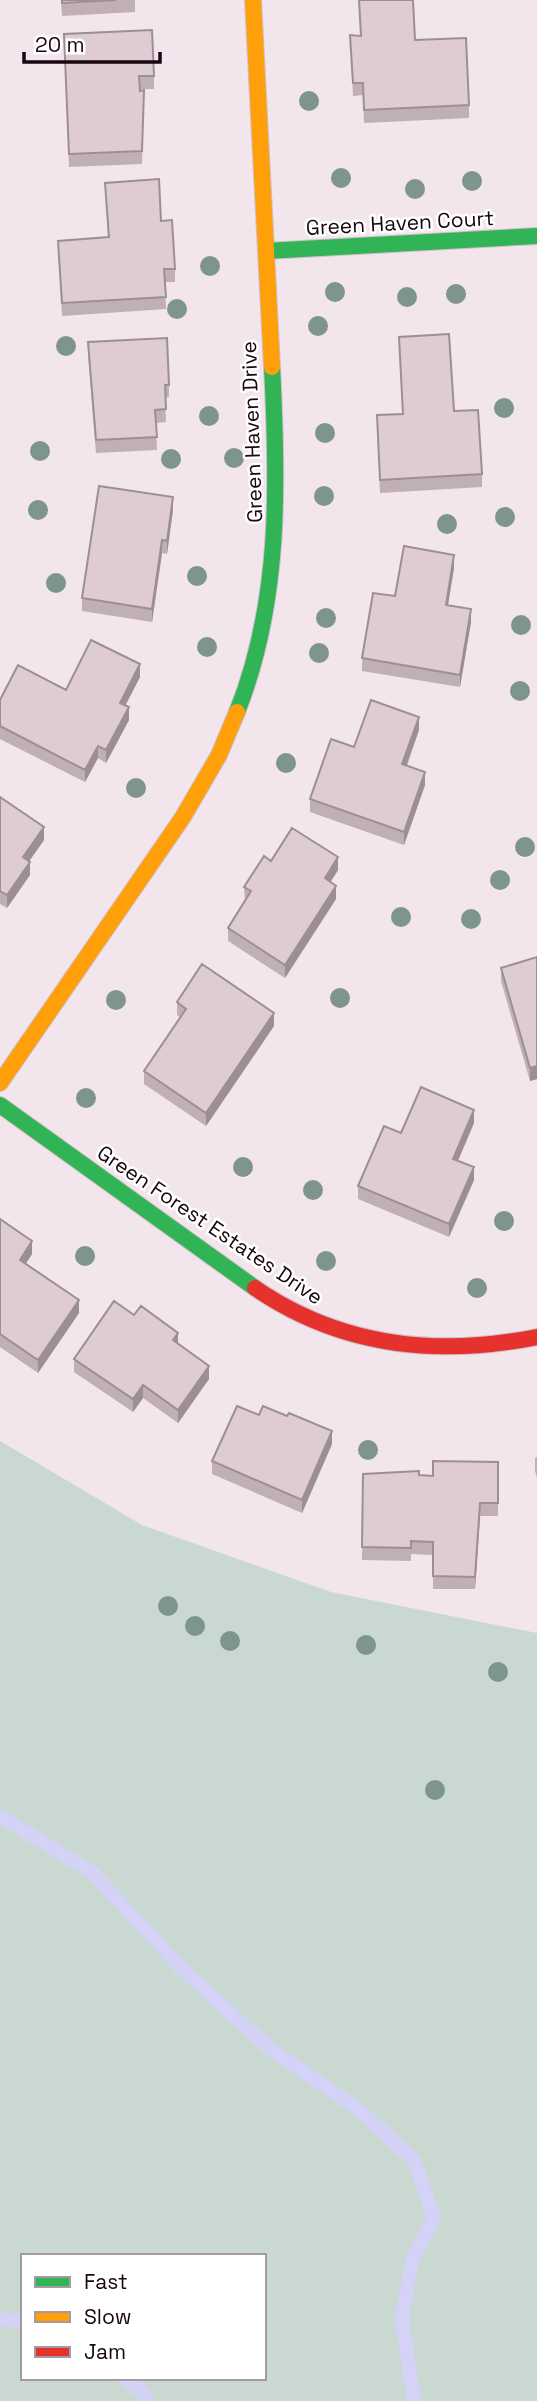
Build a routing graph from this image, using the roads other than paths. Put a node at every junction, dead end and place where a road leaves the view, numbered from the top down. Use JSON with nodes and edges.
{"nodes":[{"id":1,"x":253,"y":0,"type":"edge"},
{"id":2,"x":537,"y":236,"type":"edge"},
{"id":3,"x":266,"y":251,"type":"junction"},
{"id":4,"x":0,"y":1083,"type":"edge"},
{"id":5,"x":0,"y":1105,"type":"edge"},
{"id":6,"x":537,"y":1337,"type":"edge"}],
"edges":[{"from":1,"to":3,"type":"street","name":"Green Haven Drive"},
{"from":2,"to":3,"type":"street","name":"Green Haven Court"},
{"from":3,"to":4,"type":"street","name":"Green Haven Drive"},
{"from":5,"to":6,"type":"street","name":"Green Forest Estates Drive"}]}
